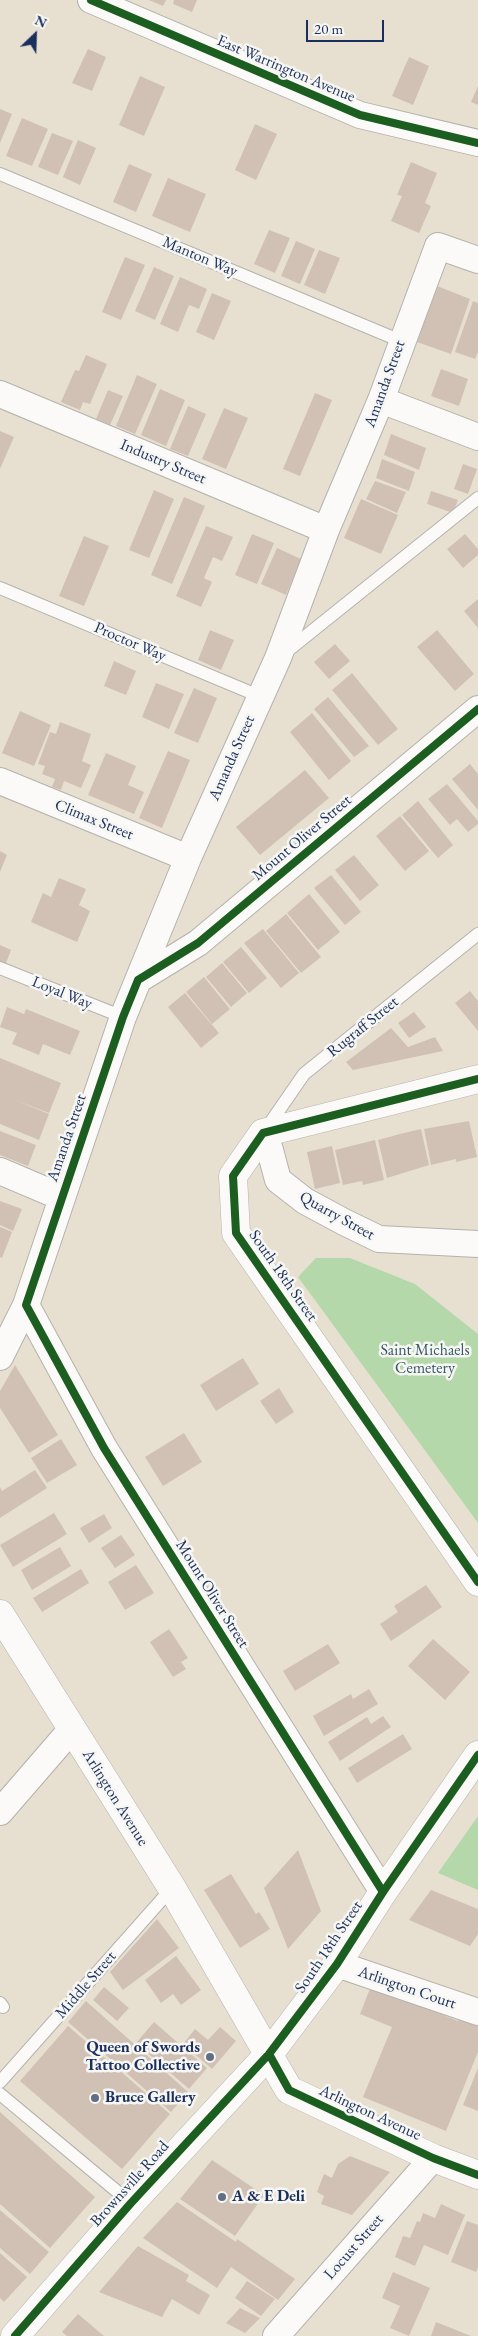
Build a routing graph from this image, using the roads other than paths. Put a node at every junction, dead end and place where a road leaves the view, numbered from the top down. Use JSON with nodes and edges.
{"nodes":[{"id":1,"x":90,"y":0,"type":"edge"},
{"id":2,"x":478,"y":143,"type":"edge"},
{"id":3,"x":0,"y":174,"type":"edge"},
{"id":4,"x":478,"y":260,"type":"edge"},
{"id":5,"x":401,"y":341,"type":"junction"},
{"id":6,"x":0,"y":394,"type":"edge"},
{"id":7,"x":381,"y":400,"type":"junction"},
{"id":8,"x":478,"y":437,"type":"edge"},
{"id":9,"x":478,"y":498,"type":"edge"},
{"id":10,"x":326,"y":530,"type":"junction"},
{"id":11,"x":0,"y":588,"type":"edge"},
{"id":12,"x":278,"y":658,"type":"junction"},
{"id":13,"x":259,"y":696,"type":"junction"},
{"id":14,"x":478,"y":709,"type":"edge"},
{"id":15,"x":0,"y":781,"type":"edge"},
{"id":16,"x":188,"y":858,"type":"junction"},
{"id":17,"x":478,"y":934,"type":"edge"},
{"id":18,"x":0,"y":968,"type":"edge"},
{"id":19,"x":138,"y":980,"type":"junction"},
{"id":20,"x":123,"y":1018,"type":"junction"},
{"id":21,"x":478,"y":1079,"type":"edge"},
{"id":22,"x":263,"y":1134,"type":"junction"},
{"id":23,"x":0,"y":1171,"type":"edge"},
{"id":24,"x":61,"y":1198,"type":"junction"},
{"id":25,"x":478,"y":1244,"type":"edge"},
{"id":26,"x":26,"y":1305,"type":"junction"},
{"id":27,"x":0,"y":1357,"type":"edge"},
{"id":28,"x":478,"y":1582,"type":"edge"},
{"id":29,"x":0,"y":1614,"type":"edge"},
{"id":30,"x":72,"y":1730,"type":"junction"},
{"id":31,"x":478,"y":1755,"type":"edge"},
{"id":32,"x":0,"y":1812,"type":"edge"},
{"id":33,"x":172,"y":1888,"type":"junction"},
{"id":34,"x":383,"y":1892,"type":"junction"},
{"id":35,"x":337,"y":1964,"type":"junction"},
{"id":36,"x":478,"y":2012,"type":"edge"},
{"id":37,"x":270,"y":2054,"type":"junction"},
{"id":38,"x":0,"y":2082,"type":"edge"},
{"id":39,"x":0,"y":2094,"type":"edge"},
{"id":40,"x":433,"y":2158,"type":"junction"},
{"id":41,"x":478,"y":2175,"type":"edge"},
{"id":42,"x":131,"y":2203,"type":"junction"},
{"id":43,"x":14,"y":2336,"type":"edge"},
{"id":44,"x":276,"y":2336,"type":"edge"}],
"edges":[{"from":1,"to":2,"type":"street","name":"East Warrington Avenue"},
{"from":3,"to":5,"type":"lane","name":"Manton Way"},
{"from":4,"to":5,"type":"street","name":"Amanda Street"},
{"from":5,"to":7,"type":"street","name":"Amanda Street"},
{"from":6,"to":10,"type":"street","name":"Industry Street"},
{"from":7,"to":8,"type":"street"},
{"from":7,"to":10,"type":"street","name":"Amanda Street"},
{"from":9,"to":12,"type":"lane"},
{"from":10,"to":12,"type":"street","name":"Amanda Street"},
{"from":11,"to":13,"type":"lane","name":"Proctor Way"},
{"from":12,"to":13,"type":"street","name":"Amanda Street"},
{"from":13,"to":16,"type":"street","name":"Amanda Street"},
{"from":14,"to":19,"type":"street","name":"Mount Oliver Street"},
{"from":15,"to":16,"type":"street","name":"Climax Street"},
{"from":16,"to":19,"type":"street","name":"Amanda Street"},
{"from":17,"to":22,"type":"lane","name":"Rugraff Street"},
{"from":18,"to":20,"type":"lane","name":"Loyal Way"},
{"from":19,"to":20,"type":"street","name":"Amanda Street"},
{"from":20,"to":24,"type":"street","name":"Amanda Street"},
{"from":21,"to":22,"type":"main road"},
{"from":22,"to":25,"type":"street","name":"Quarry Street"},
{"from":22,"to":28,"type":"main road","name":"South 18th Street"},
{"from":23,"to":24,"type":"street"},
{"from":24,"to":26,"type":"street","name":"Amanda Street"},
{"from":26,"to":27,"type":"street","name":"Amanda Street"},
{"from":26,"to":34,"type":"street","name":"Mount Oliver Street"},
{"from":29,"to":30,"type":"main road","name":"Arlington Avenue"},
{"from":30,"to":32,"type":"street"},
{"from":30,"to":33,"type":"main road","name":"Arlington Avenue"},
{"from":31,"to":34,"type":"main road","name":"South 18th Street"},
{"from":33,"to":37,"type":"main road","name":"Arlington Avenue"},
{"from":33,"to":38,"type":"lane","name":"Middle Street"},
{"from":34,"to":35,"type":"main road","name":"South 18th Street"},
{"from":35,"to":36,"type":"street","name":"Arlington Court"},
{"from":35,"to":37,"type":"main road","name":"South 18th Street"},
{"from":37,"to":40,"type":"main road","name":"Arlington Avenue"},
{"from":37,"to":42,"type":"main road","name":"Brownsville Road"},
{"from":39,"to":42,"type":"lane"},
{"from":40,"to":41,"type":"main road","name":"Arlington Avenue"},
{"from":40,"to":44,"type":"street","name":"Locust Street"},
{"from":42,"to":43,"type":"main road","name":"Brownsville Road"}]}
